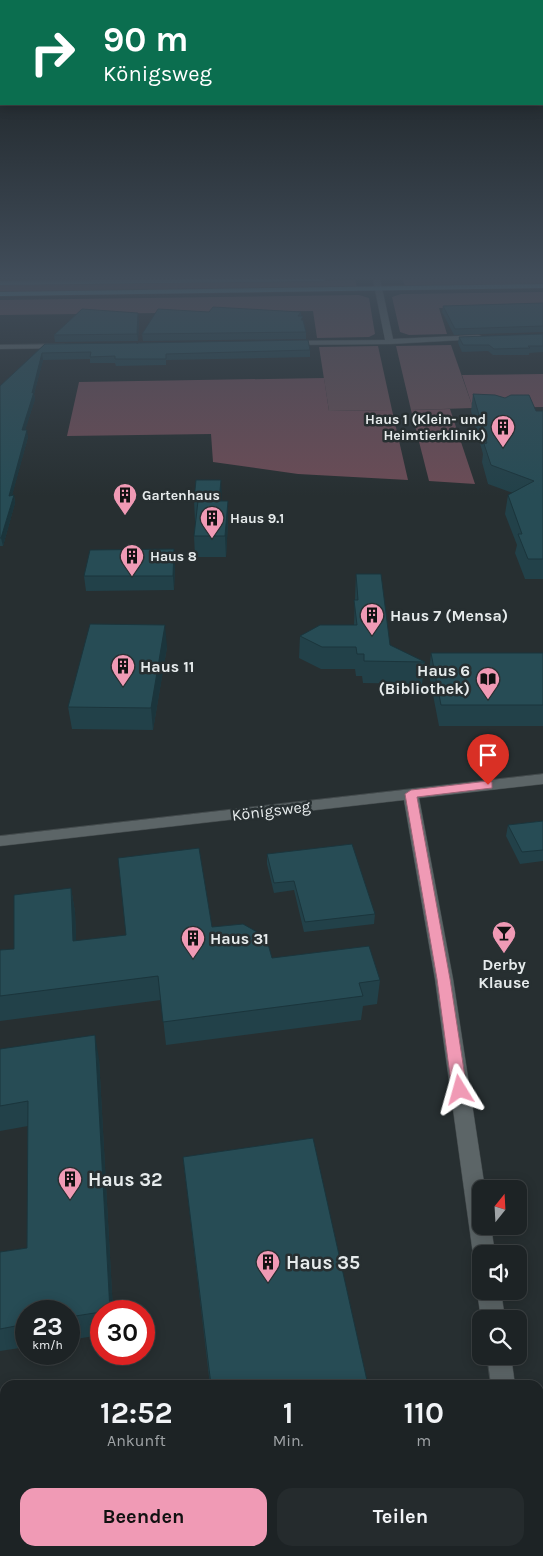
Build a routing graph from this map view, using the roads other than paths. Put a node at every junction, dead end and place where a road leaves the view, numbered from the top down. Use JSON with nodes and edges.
{"nodes":[{"id":1,"x":543,"y":779,"type":"edge"},
{"id":2,"x":411,"y":794,"type":"junction"},
{"id":3,"x":0,"y":841,"type":"edge"},
{"id":4,"x":483,"y":1245,"type":"edge"},
{"id":5,"x":500,"y":1365,"type":"edge"},
{"id":6,"x":502,"y":1380,"type":"edge"}],
"edges":[{"from":1,"to":2,"type":"street","name":"Königsweg"},
{"from":2,"to":3,"type":"street","name":"Königsweg"},
{"from":2,"to":4,"type":"street"},
{"from":5,"to":6,"type":"street"}]}
